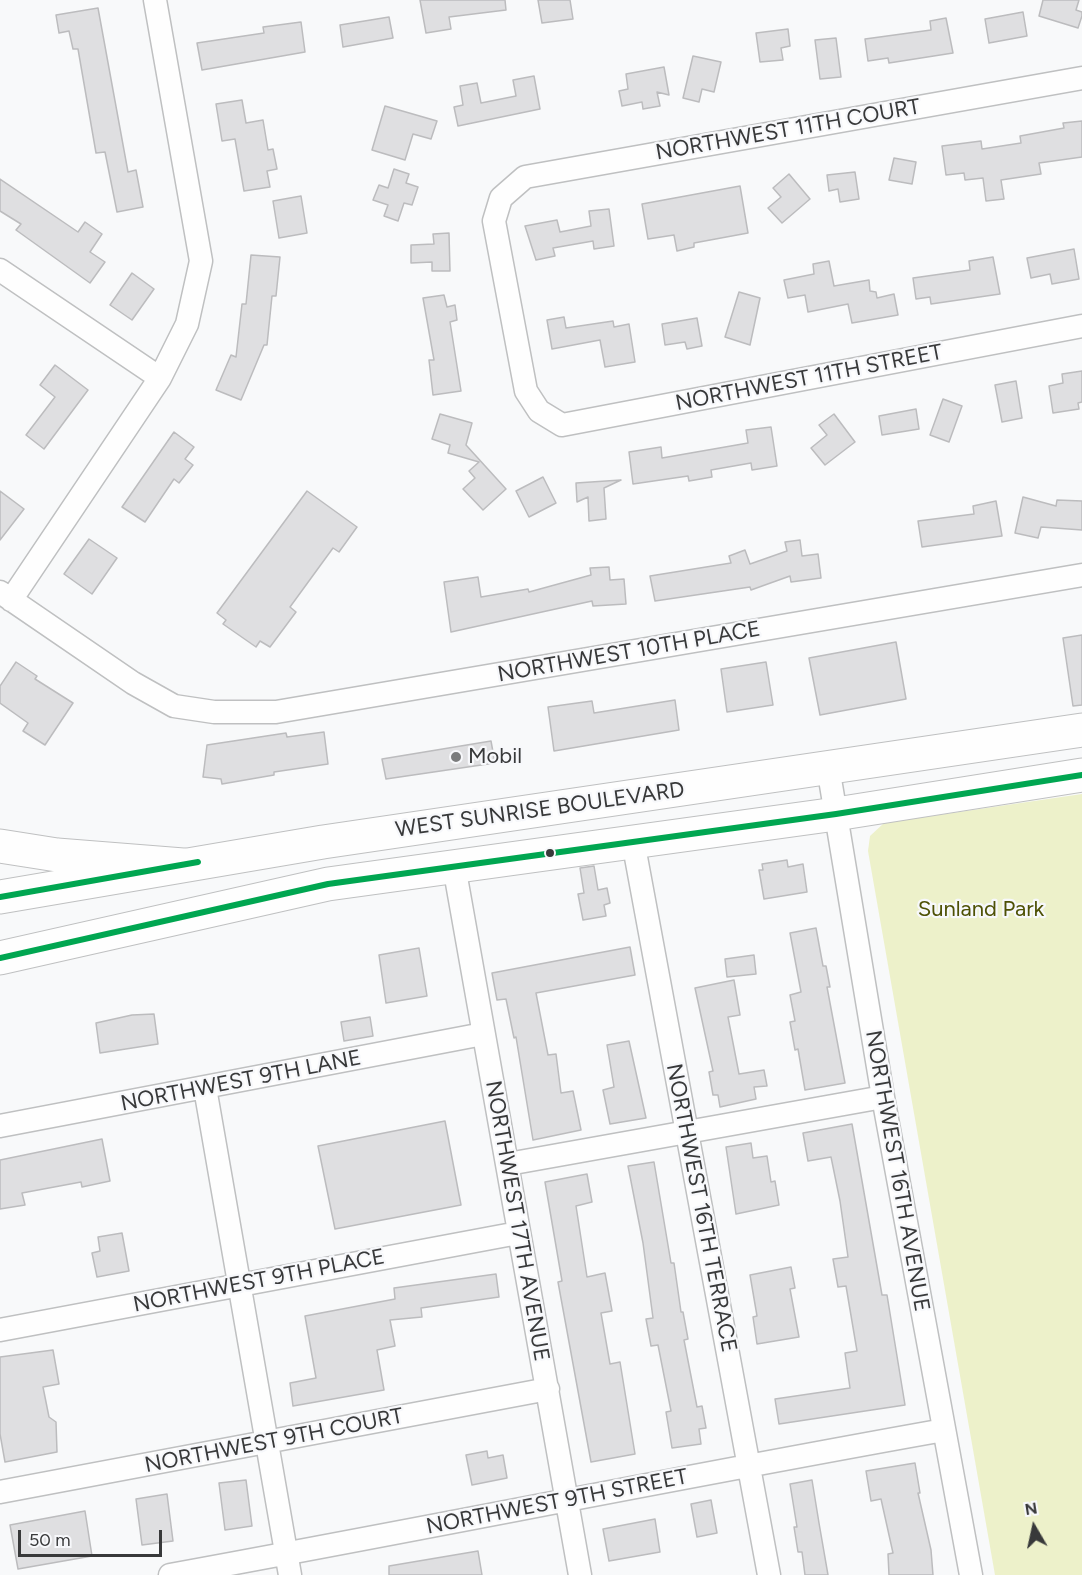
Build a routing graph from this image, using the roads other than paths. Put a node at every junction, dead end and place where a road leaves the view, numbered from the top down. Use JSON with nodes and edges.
{"nodes":[{"id":1,"x":155,"y":0,"type":"edge"},
{"id":2,"x":1082,"y":78,"type":"edge"},
{"id":3,"x":0,"y":270,"type":"edge"},
{"id":4,"x":1082,"y":326,"type":"edge"},
{"id":5,"x":160,"y":378,"type":"junction"},
{"id":6,"x":539,"y":411,"type":"joint"},
{"id":7,"x":1082,"y":575,"type":"edge"},
{"id":8,"x":6,"y":596,"type":"edge"},
{"id":9,"x":1082,"y":730,"type":"edge"},
{"id":10,"x":828,"y":767,"type":"junction"},
{"id":11,"x":1082,"y":775,"type":"edge"},
{"id":12,"x":836,"y":814,"type":"junction"},
{"id":13,"x":633,"y":841,"type":"junction"},
{"id":14,"x":0,"y":846,"type":"edge"},
{"id":15,"x":183,"y":865,"type":"junction"},
{"id":16,"x":453,"y":866,"type":"junction"},
{"id":17,"x":0,"y":897,"type":"edge"},
{"id":18,"x":0,"y":958,"type":"edge"},
{"id":19,"x":483,"y":1034,"type":"junction"},
{"id":20,"x":206,"y":1088,"type":"junction"},
{"id":21,"x":883,"y":1097,"type":"junction"},
{"id":22,"x":0,"y":1126,"type":"edge"},
{"id":23,"x":686,"y":1132,"type":"junction"},
{"id":24,"x":508,"y":1164,"type":"junction"},
{"id":25,"x":518,"y":1233,"type":"junction"},
{"id":26,"x":241,"y":1284,"type":"junction"},
{"id":27,"x":0,"y":1330,"type":"edge"},
{"id":28,"x":548,"y":1389,"type":"junction"},
{"id":29,"x":944,"y":1430,"type":"junction"},
{"id":30,"x":267,"y":1442,"type":"junction"},
{"id":31,"x":749,"y":1464,"type":"junction"},
{"id":32,"x":0,"y":1492,"type":"edge"},
{"id":33,"x":567,"y":1501,"type":"junction"},
{"id":34,"x":288,"y":1564,"type":"edge"},
{"id":35,"x":170,"y":1575,"type":"edge"},
{"id":36,"x":580,"y":1575,"type":"edge"},
{"id":37,"x":769,"y":1575,"type":"edge"},
{"id":38,"x":971,"y":1575,"type":"edge"}],
"edges":[{"from":1,"to":5,"type":"street"},
{"from":2,"to":6,"type":"street","name":"NORTHWEST 11TH COURT"},
{"from":3,"to":5,"type":"street"},
{"from":4,"to":6,"type":"street","name":"NORTHWEST 11TH STREET"},
{"from":5,"to":8,"type":"street"},
{"from":7,"to":8,"type":"street","name":"NORTHWEST 10TH PLACE"},
{"from":9,"to":10,"type":"main road","name":"WEST SUNRISE BOULEVARD"},
{"from":10,"to":12,"type":"street","name":"NORTHWEST 16TH AVENUE"},
{"from":10,"to":15,"type":"main road","name":"WEST SUNRISE BOULEVARD"},
{"from":11,"to":12,"type":"main road","name":"WEST SUNRISE BOULEVARD"},
{"from":12,"to":13,"type":"main road","name":"WEST SUNRISE BOULEVARD"},
{"from":12,"to":21,"type":"street","name":"NORTHWEST 16TH AVENUE"},
{"from":13,"to":16,"type":"main road","name":"WEST SUNRISE BOULEVARD"},
{"from":13,"to":23,"type":"street","name":"NORTHWEST 16TH TERRACE"},
{"from":14,"to":15,"type":"main road"},
{"from":15,"to":17,"type":"main road","name":"WEST SUNRISE BOULEVARD"},
{"from":16,"to":18,"type":"main road","name":"WEST SUNRISE BOULEVARD"},
{"from":16,"to":19,"type":"street","name":"NORTHWEST 17TH AVENUE"},
{"from":19,"to":20,"type":"street","name":"NORTHWEST 9TH LANE"},
{"from":19,"to":24,"type":"street","name":"NORTHWEST 17TH AVENUE"},
{"from":20,"to":22,"type":"street","name":"NORTHWEST 9TH LANE"},
{"from":20,"to":26,"type":"street"},
{"from":21,"to":23,"type":"street"},
{"from":21,"to":29,"type":"street","name":"NORTHWEST 16TH AVENUE"},
{"from":23,"to":24,"type":"street"},
{"from":23,"to":31,"type":"street","name":"NORTHWEST 16TH TERRACE"},
{"from":24,"to":25,"type":"street","name":"NORTHWEST 17TH AVENUE"},
{"from":25,"to":26,"type":"street","name":"NORTHWEST 9TH PLACE"},
{"from":25,"to":28,"type":"street","name":"NORTHWEST 17TH AVENUE"},
{"from":26,"to":27,"type":"street","name":"NORTHWEST 9TH PLACE"},
{"from":26,"to":30,"type":"street"},
{"from":28,"to":30,"type":"street","name":"NORTHWEST 9TH COURT"},
{"from":28,"to":33,"type":"street","name":"NORTHWEST 17TH AVENUE"},
{"from":29,"to":31,"type":"street","name":"NORTHWEST 9TH STREET"},
{"from":29,"to":38,"type":"street","name":"NORTHWEST 16TH AVENUE"},
{"from":30,"to":32,"type":"street","name":"NORTHWEST 9TH COURT"},
{"from":30,"to":34,"type":"street"},
{"from":31,"to":33,"type":"street","name":"NORTHWEST 9TH STREET"},
{"from":31,"to":37,"type":"street","name":"NORTHWEST 16TH TERRACE"},
{"from":33,"to":34,"type":"street","name":"NORTHWEST 9TH STREET"},
{"from":33,"to":36,"type":"street","name":"NORTHWEST 17TH AVENUE"},
{"from":34,"to":35,"type":"street","name":"NORTHWEST 9TH STREET"}]}
